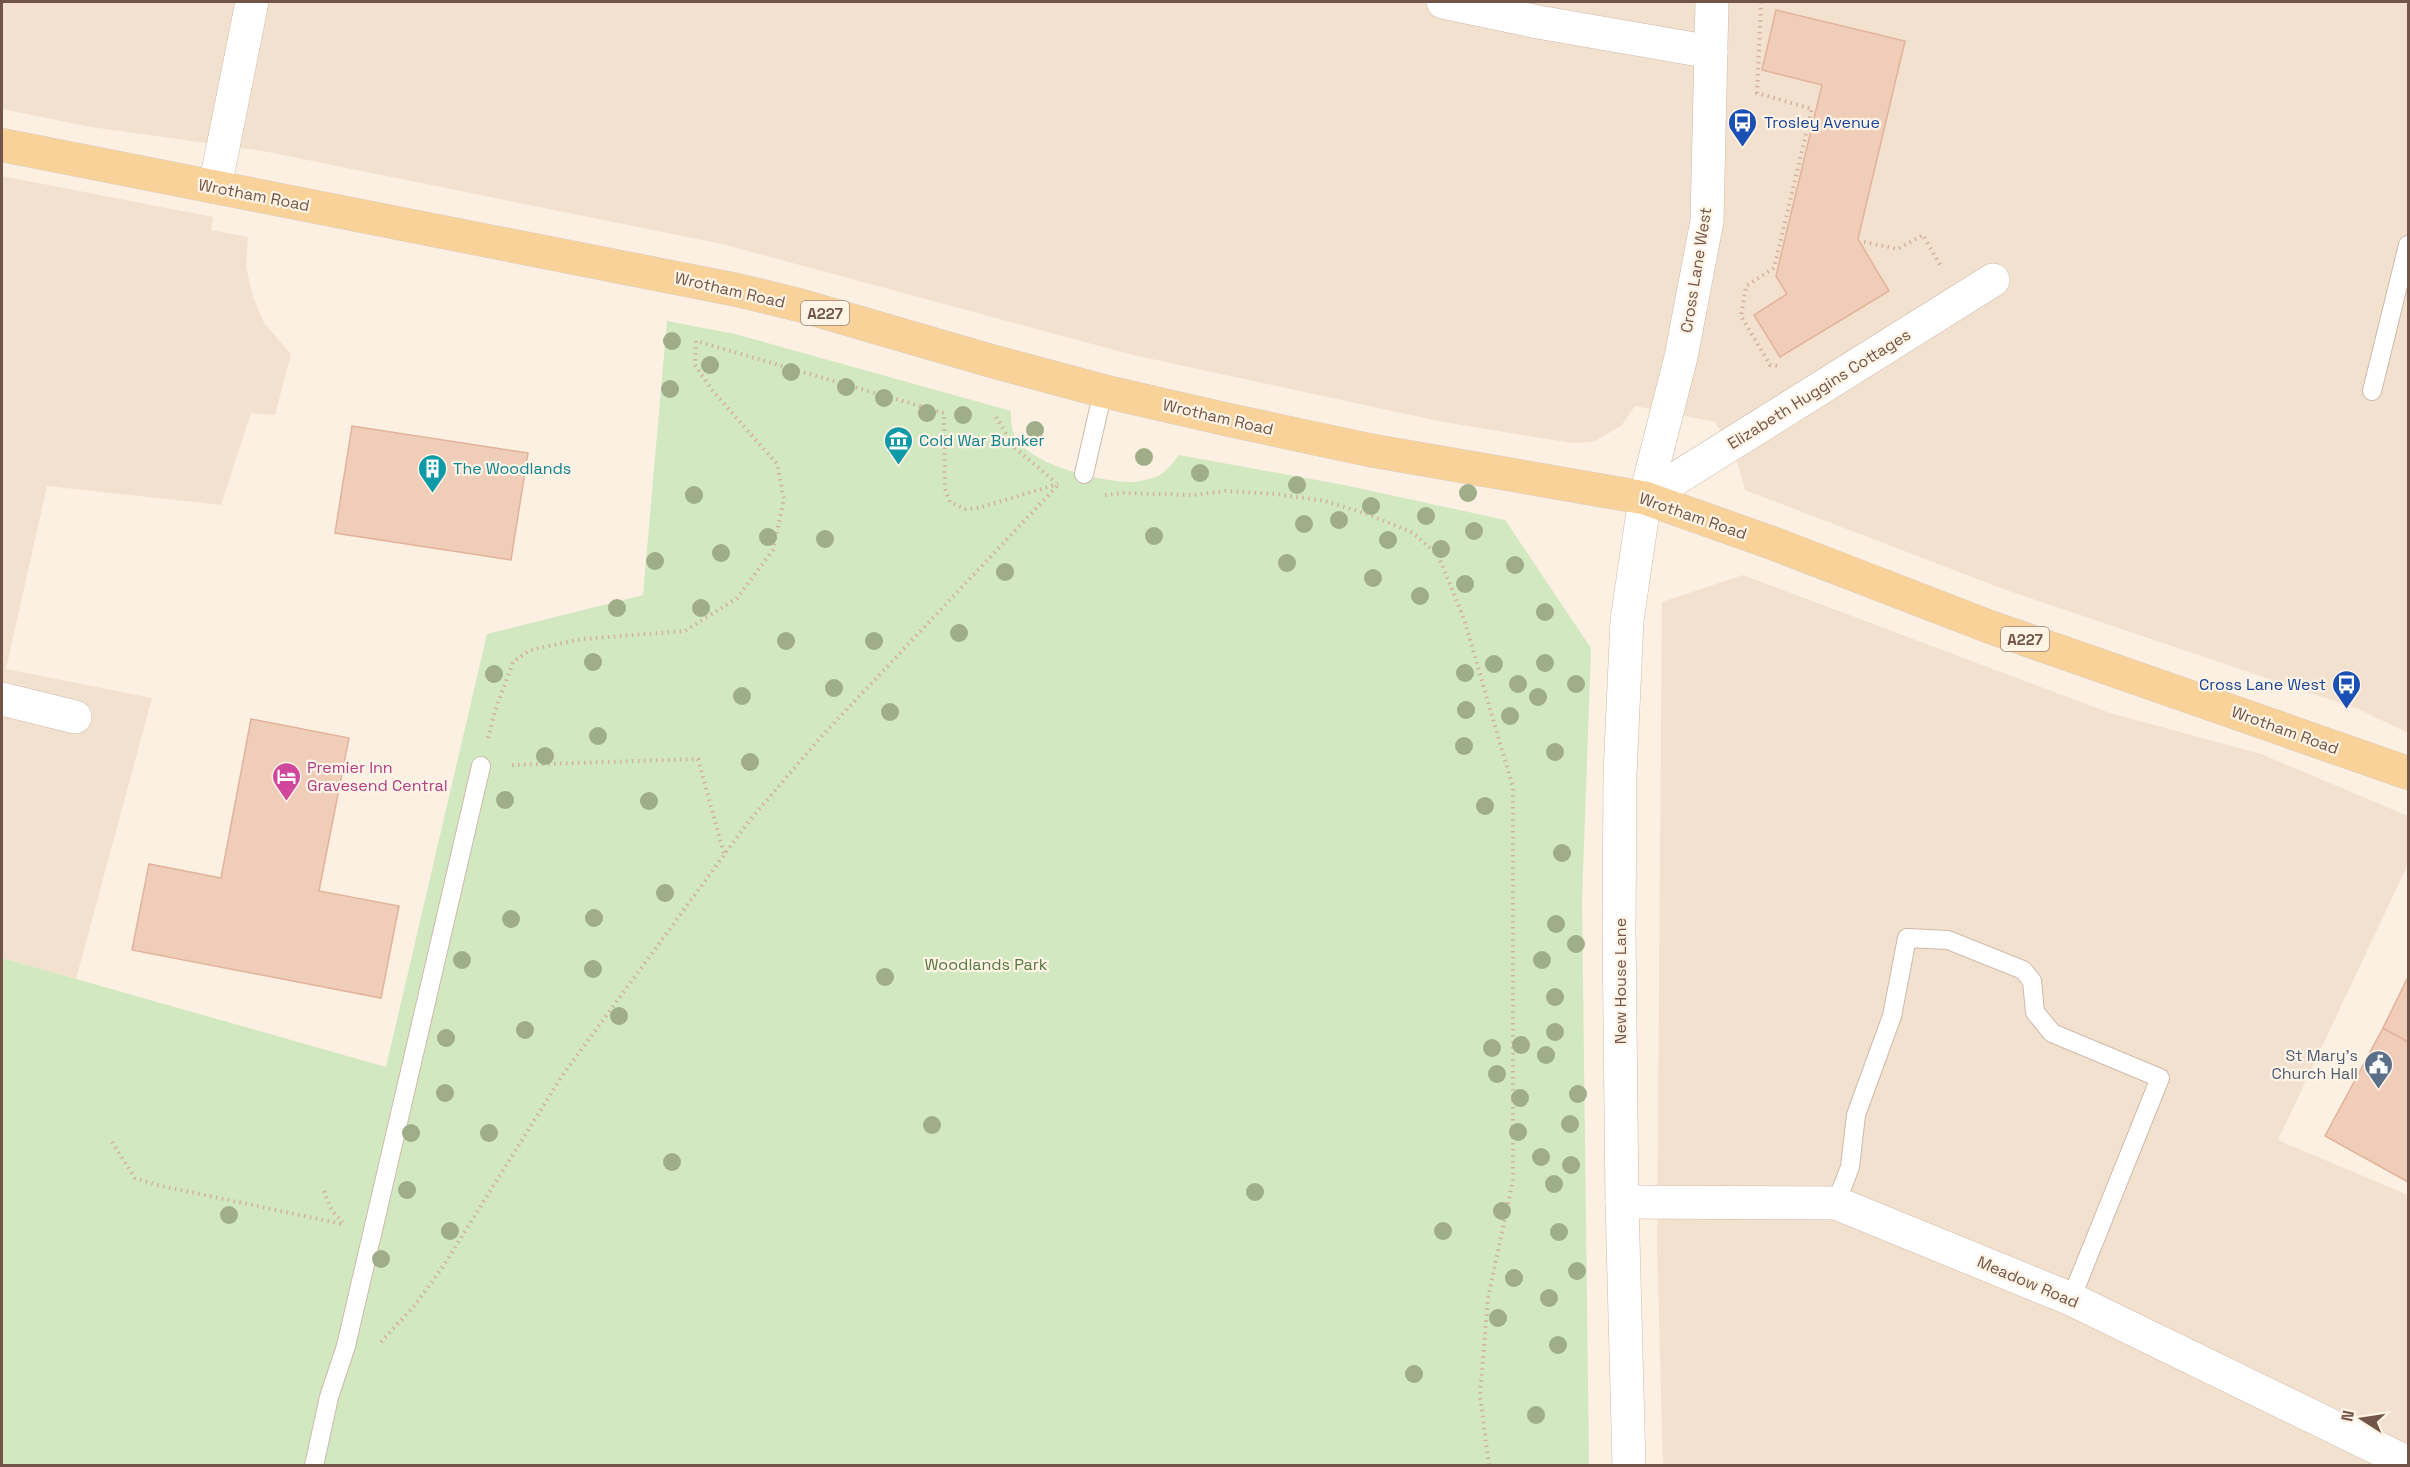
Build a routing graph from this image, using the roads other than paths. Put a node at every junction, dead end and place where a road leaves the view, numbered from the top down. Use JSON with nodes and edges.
{"nodes":[{"id":1,"x":252,"y":2,"type":"edge"},
{"id":2,"x":1443,"y":2,"type":"edge"},
{"id":3,"x":1712,"y":2,"type":"edge"},
{"id":4,"x":1711,"y":52,"type":"junction"},
{"id":5,"x":2,"y":145,"type":"edge"},
{"id":6,"x":215,"y":187,"type":"junction"},
{"id":7,"x":2409,"y":245,"type":"edge"},
{"id":8,"x":1993,"y":280,"type":"dead end"},
{"id":9,"x":1103,"y":390,"type":"junction"},
{"id":10,"x":2372,"y":392,"type":"dead end"},
{"id":11,"x":1084,"y":474,"type":"dead end"},
{"id":12,"x":1645,"y":498,"type":"junction"},
{"id":13,"x":2,"y":699,"type":"edge"},
{"id":14,"x":75,"y":717,"type":"dead end"},
{"id":15,"x":481,"y":766,"type":"road end"},
{"id":16,"x":2409,"y":773,"type":"edge"},
{"id":17,"x":1622,"y":1202,"type":"junction"},
{"id":18,"x":1836,"y":1203,"type":"junction"},
{"id":19,"x":2071,"y":1299,"type":"junction"},
{"id":20,"x":2409,"y":1462,"type":"edge"},
{"id":21,"x":314,"y":1466,"type":"edge"},
{"id":22,"x":1629,"y":1466,"type":"edge"}],
"edges":[{"from":1,"to":6,"type":"street"},
{"from":2,"to":4,"type":"street"},
{"from":3,"to":4,"type":"street","name":"Cross Lane West"},
{"from":4,"to":12,"type":"street","name":"Cross Lane West"},
{"from":5,"to":6,"type":"main road","name":"Wrotham Road","number":"A227"},
{"from":6,"to":9,"type":"main road","name":"Wrotham Road","number":"A227"},
{"from":7,"to":10,"type":"lane"},
{"from":8,"to":12,"type":"street","name":"Elizabeth Huggins Cottages"},
{"from":9,"to":11,"type":"lane"},
{"from":9,"to":12,"type":"main road","name":"Wrotham Road","number":"A227"},
{"from":12,"to":16,"type":"main road","name":"Wrotham Road","number":"A227"},
{"from":12,"to":17,"type":"street","name":"New House Lane"},
{"from":13,"to":14,"type":"street"},
{"from":15,"to":21,"type":"lane"},
{"from":17,"to":18,"type":"street","name":"Meadow Road"},
{"from":17,"to":22,"type":"street","name":"New House Lane"},
{"from":18,"to":19,"type":"street","name":"Meadow Road"},
{"from":18,"to":19,"type":"lane"},
{"from":19,"to":20,"type":"street","name":"Meadow Road"}]}
